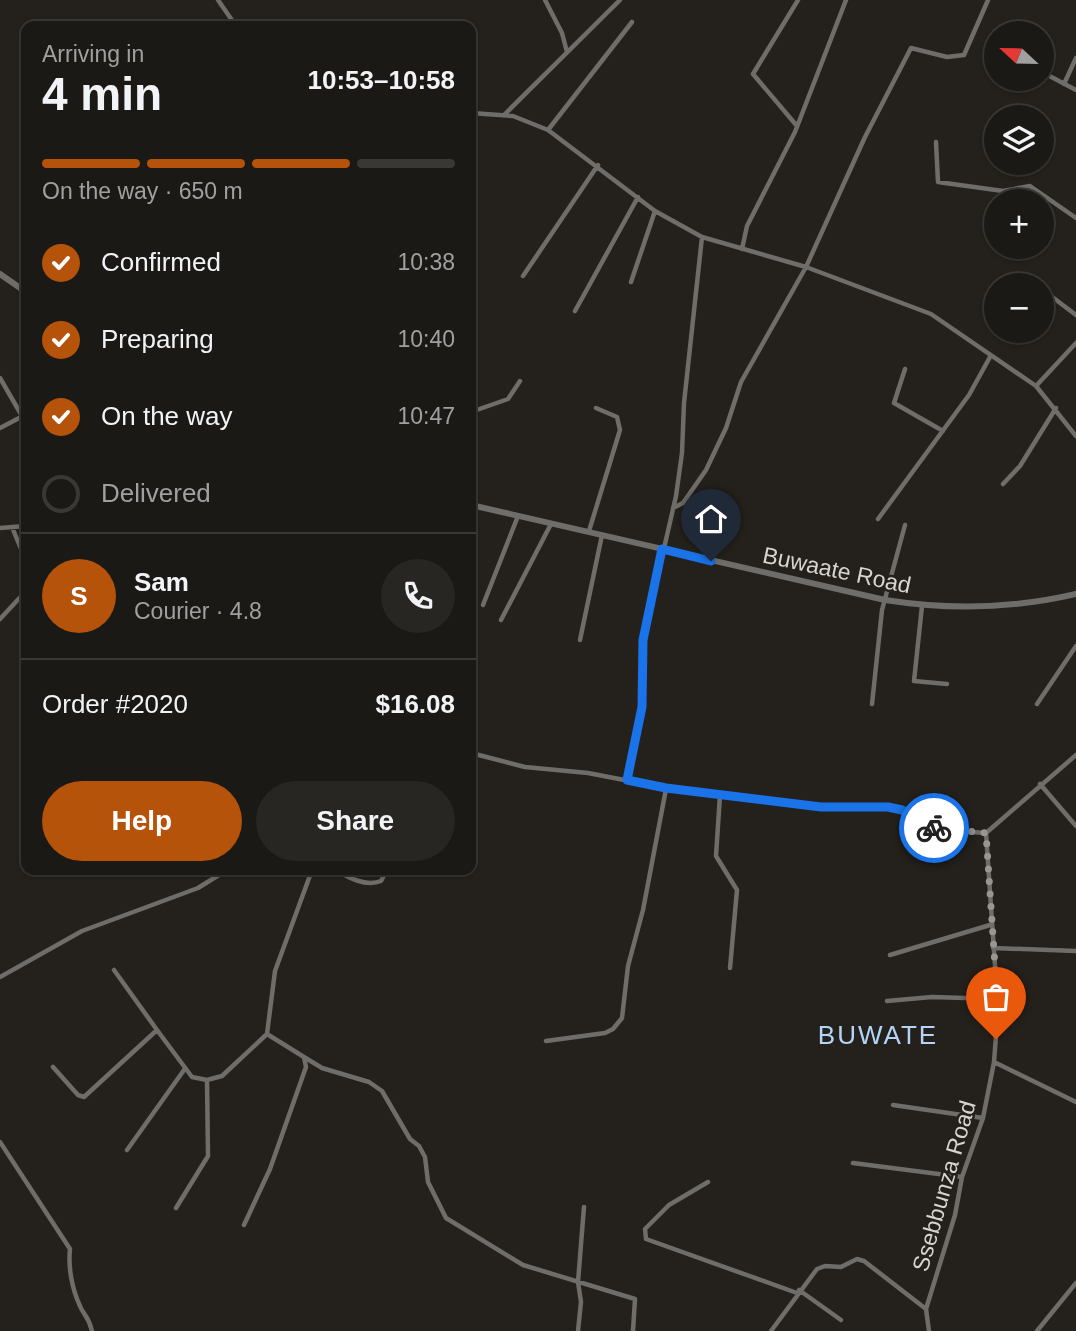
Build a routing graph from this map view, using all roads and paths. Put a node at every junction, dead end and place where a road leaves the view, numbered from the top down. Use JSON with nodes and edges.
{"nodes":[{"id":1,"x":218,"y":0,"type":"edge"},
{"id":2,"x":545,"y":0,"type":"edge"},
{"id":3,"x":621,"y":0,"type":"edge"},
{"id":4,"x":798,"y":0,"type":"edge"},
{"id":5,"x":846,"y":0,"type":"edge"},
{"id":6,"x":988,"y":0,"type":"edge"},
{"id":7,"x":233,"y":21,"type":"edge"},
{"id":8,"x":632,"y":22,"type":"dead end"},
{"id":9,"x":567,"y":53,"type":"junction"},
{"id":10,"x":1076,"y":58,"type":"edge"},
{"id":11,"x":1054,"y":79,"type":"edge"},
{"id":12,"x":1064,"y":84,"type":"junction"},
{"id":13,"x":1076,"y":90,"type":"edge"},
{"id":14,"x":476,"y":113,"type":"edge"},
{"id":15,"x":504,"y":115,"type":"junction"},
{"id":16,"x":797,"y":126,"type":"junction"},
{"id":17,"x":548,"y":130,"type":"junction"},
{"id":18,"x":936,"y":142,"type":"dead end"},
{"id":19,"x":598,"y":165,"type":"junction"},
{"id":20,"x":1018,"y":187,"type":"joint"},
{"id":21,"x":638,"y":197,"type":"junction"},
{"id":22,"x":655,"y":211,"type":"junction"},
{"id":23,"x":1076,"y":218,"type":"edge"},
{"id":24,"x":702,"y":237,"type":"junction"},
{"id":25,"x":741,"y":248,"type":"junction"},
{"id":26,"x":806,"y":267,"type":"junction"},
{"id":27,"x":0,"y":274,"type":"edge"},
{"id":28,"x":523,"y":276,"type":"dead end"},
{"id":29,"x":631,"y":282,"type":"dead end"},
{"id":30,"x":21,"y":289,"type":"edge"},
{"id":31,"x":1054,"y":298,"type":"edge"},
{"id":32,"x":575,"y":311,"type":"dead end"},
{"id":33,"x":1076,"y":315,"type":"edge"},
{"id":34,"x":1075,"y":346,"type":"edge"},
{"id":35,"x":990,"y":357,"type":"junction"},
{"id":36,"x":905,"y":369,"type":"dead end"},
{"id":37,"x":0,"y":378,"type":"edge"},
{"id":38,"x":520,"y":381,"type":"dead end"},
{"id":39,"x":1036,"y":386,"type":"junction"},
{"id":40,"x":596,"y":408,"type":"dead end"},
{"id":41,"x":1056,"y":408,"type":"junction"},
{"id":42,"x":476,"y":410,"type":"edge"},
{"id":43,"x":21,"y":413,"type":"edge"},
{"id":44,"x":21,"y":417,"type":"edge"},
{"id":45,"x":0,"y":428,"type":"edge"},
{"id":46,"x":943,"y":431,"type":"junction"},
{"id":47,"x":1076,"y":436,"type":"edge"},
{"id":48,"x":1003,"y":484,"type":"dead end"},
{"id":49,"x":476,"y":508,"type":"edge"},
{"id":50,"x":673,"y":508,"type":"junction"},
{"id":51,"x":519,"y":515,"type":"junction"},
{"id":52,"x":878,"y":519,"type":"dead end"},
{"id":53,"x":552,"y":523,"type":"junction"},
{"id":54,"x":21,"y":526,"type":"edge"},
{"id":55,"x":905,"y":526,"type":"dead end"},
{"id":56,"x":12,"y":527,"type":"junction"},
{"id":57,"x":0,"y":528,"type":"edge"},
{"id":58,"x":589,"y":531,"type":"junction"},
{"id":59,"x":602,"y":534,"type":"junction"},
{"id":60,"x":21,"y":549,"type":"edge"},
{"id":61,"x":662,"y":549,"type":"junction"},
{"id":62,"x":1076,"y":594,"type":"edge"},
{"id":63,"x":21,"y":597,"type":"edge"},
{"id":64,"x":885,"y":600,"type":"junction"},
{"id":65,"x":483,"y":605,"type":"dead end"},
{"id":66,"x":922,"y":606,"type":"junction"},
{"id":67,"x":0,"y":620,"type":"edge"},
{"id":68,"x":500,"y":620,"type":"dead end"},
{"id":69,"x":580,"y":640,"type":"dead end"},
{"id":70,"x":1076,"y":646,"type":"edge"},
{"id":71,"x":947,"y":684,"type":"dead end"},
{"id":72,"x":872,"y":704,"type":"dead end"},
{"id":73,"x":1037,"y":704,"type":"dead end"},
{"id":74,"x":476,"y":754,"type":"edge"},
{"id":75,"x":1076,"y":755,"type":"edge"},
{"id":76,"x":627,"y":780,"type":"junction"},
{"id":77,"x":1040,"y":784,"type":"junction"},
{"id":78,"x":666,"y":788,"type":"junction"},
{"id":79,"x":720,"y":794,"type":"junction"},
{"id":80,"x":1076,"y":826,"type":"edge"},
{"id":81,"x":986,"y":833,"type":"junction"},
{"id":82,"x":218,"y":875,"type":"edge"},
{"id":83,"x":310,"y":875,"type":"edge"},
{"id":84,"x":346,"y":875,"type":"edge"},
{"id":85,"x":384,"y":875,"type":"edge"},
{"id":86,"x":990,"y":925,"type":"junction"},
{"id":87,"x":993,"y":948,"type":"junction"},
{"id":88,"x":1076,"y":951,"type":"edge"},
{"id":89,"x":890,"y":955,"type":"dead end"},
{"id":90,"x":730,"y":968,"type":"dead end"},
{"id":91,"x":114,"y":970,"type":"dead end"},
{"id":92,"x":0,"y":976,"type":"edge"},
{"id":93,"x":997,"y":999,"type":"junction"},
{"id":94,"x":887,"y":1001,"type":"dead end"},
{"id":95,"x":157,"y":1030,"type":"junction"},
{"id":96,"x":267,"y":1034,"type":"junction"},
{"id":97,"x":546,"y":1041,"type":"dead end"},
{"id":98,"x":304,"y":1057,"type":"junction"},
{"id":99,"x":994,"y":1062,"type":"junction"},
{"id":100,"x":53,"y":1067,"type":"dead end"},
{"id":101,"x":184,"y":1070,"type":"junction"},
{"id":102,"x":207,"y":1080,"type":"junction"},
{"id":103,"x":1076,"y":1102,"type":"edge"},
{"id":104,"x":893,"y":1105,"type":"dead end"},
{"id":105,"x":983,"y":1118,"type":"junction"},
{"id":106,"x":0,"y":1142,"type":"edge"},
{"id":107,"x":127,"y":1150,"type":"dead end"},
{"id":108,"x":853,"y":1163,"type":"dead end"},
{"id":109,"x":961,"y":1177,"type":"junction"},
{"id":110,"x":708,"y":1182,"type":"dead end"},
{"id":111,"x":584,"y":1207,"type":"dead end"},
{"id":112,"x":176,"y":1208,"type":"dead end"},
{"id":113,"x":244,"y":1225,"type":"dead end"},
{"id":114,"x":578,"y":1282,"type":"junction"},
{"id":115,"x":1076,"y":1283,"type":"edge"},
{"id":116,"x":798,"y":1291,"type":"junction"},
{"id":117,"x":926,"y":1310,"type":"junction"},
{"id":118,"x":841,"y":1320,"type":"dead end"},
{"id":119,"x":92,"y":1331,"type":"edge"},
{"id":120,"x":578,"y":1331,"type":"edge"},
{"id":121,"x":633,"y":1331,"type":"edge"},
{"id":122,"x":771,"y":1331,"type":"edge"},
{"id":123,"x":929,"y":1331,"type":"edge"},
{"id":124,"x":1037,"y":1331,"type":"edge"}],
"edges":[{"from":1,"to":7,"type":"street"},
{"from":2,"to":9,"type":"street"},
{"from":3,"to":9,"type":"street"},
{"from":4,"to":16,"type":"street"},
{"from":5,"to":16,"type":"street"},
{"from":6,"to":26,"type":"street"},
{"from":8,"to":17,"type":"street"},
{"from":9,"to":15,"type":"street"},
{"from":10,"to":12,"type":"street"},
{"from":11,"to":12,"type":"street"},
{"from":12,"to":13,"type":"street"},
{"from":14,"to":15,"type":"street"},
{"from":15,"to":17,"type":"street"},
{"from":16,"to":25,"type":"street"},
{"from":17,"to":19,"type":"street"},
{"from":18,"to":20,"type":"street"},
{"from":19,"to":21,"type":"street"},
{"from":19,"to":28,"type":"street"},
{"from":20,"to":23,"type":"street"},
{"from":21,"to":22,"type":"street"},
{"from":21,"to":32,"type":"street"},
{"from":22,"to":24,"type":"street"},
{"from":22,"to":29,"type":"street"},
{"from":24,"to":25,"type":"street"},
{"from":24,"to":50,"type":"street"},
{"from":25,"to":26,"type":"street"},
{"from":26,"to":35,"type":"street"},
{"from":26,"to":50,"type":"street"},
{"from":27,"to":30,"type":"street"},
{"from":31,"to":33,"type":"street"},
{"from":34,"to":39,"type":"street"},
{"from":35,"to":39,"type":"street"},
{"from":35,"to":46,"type":"street"},
{"from":36,"to":46,"type":"street"},
{"from":37,"to":43,"type":"street"},
{"from":38,"to":42,"type":"street"},
{"from":39,"to":41,"type":"street"},
{"from":40,"to":58,"type":"street"},
{"from":41,"to":47,"type":"street"},
{"from":41,"to":48,"type":"street"},
{"from":44,"to":45,"type":"street"},
{"from":46,"to":52,"type":"street"},
{"from":49,"to":51,"type":"street","name":"Buwaate Road"},
{"from":50,"to":61,"type":"street"},
{"from":51,"to":53,"type":"street","name":"Buwaate Road"},
{"from":51,"to":65,"type":"street"},
{"from":53,"to":58,"type":"street","name":"Buwaate Road"},
{"from":53,"to":68,"type":"street"},
{"from":54,"to":56,"type":"street"},
{"from":55,"to":64,"type":"street"},
{"from":56,"to":57,"type":"street"},
{"from":56,"to":60,"type":"street"},
{"from":58,"to":59,"type":"street","name":"Buwaate Road"},
{"from":59,"to":61,"type":"street","name":"Buwaate Road"},
{"from":59,"to":69,"type":"street"},
{"from":61,"to":64,"type":"street","name":"Buwaate Road"},
{"from":61,"to":76,"type":"street"},
{"from":62,"to":66,"type":"street","name":"Buwaate Road"},
{"from":63,"to":67,"type":"street"},
{"from":64,"to":66,"type":"street","name":"Buwaate Road"},
{"from":64,"to":72,"type":"street"},
{"from":66,"to":71,"type":"street"},
{"from":70,"to":73,"type":"street"},
{"from":74,"to":76,"type":"street"},
{"from":75,"to":77,"type":"street"},
{"from":76,"to":78,"type":"street"},
{"from":77,"to":80,"type":"street"},
{"from":77,"to":81,"type":"street"},
{"from":78,"to":79,"type":"street"},
{"from":78,"to":97,"type":"street"},
{"from":79,"to":81,"type":"street"},
{"from":79,"to":90,"type":"street"},
{"from":81,"to":86,"type":"street","name":"Ssebbunza Road"},
{"from":82,"to":92,"type":"street"},
{"from":83,"to":96,"type":"street"},
{"from":84,"to":85,"type":"street"},
{"from":86,"to":87,"type":"street","name":"Ssebbunza Road"},
{"from":86,"to":89,"type":"street"},
{"from":87,"to":88,"type":"street"},
{"from":87,"to":93,"type":"street","name":"Ssebbunza Road"},
{"from":91,"to":95,"type":"street"},
{"from":93,"to":94,"type":"street"},
{"from":93,"to":99,"type":"street","name":"Ssebbunza Road"},
{"from":95,"to":100,"type":"street"},
{"from":95,"to":101,"type":"street"},
{"from":96,"to":98,"type":"street"},
{"from":96,"to":102,"type":"street"},
{"from":98,"to":113,"type":"street"},
{"from":98,"to":114,"type":"street"},
{"from":99,"to":103,"type":"street"},
{"from":99,"to":105,"type":"street","name":"Ssebbunza Road"},
{"from":101,"to":102,"type":"street"},
{"from":101,"to":107,"type":"street"},
{"from":102,"to":112,"type":"street"},
{"from":104,"to":105,"type":"street"},
{"from":105,"to":109,"type":"street","name":"Ssebbunza Road"},
{"from":106,"to":119,"type":"street"},
{"from":108,"to":109,"type":"street"},
{"from":109,"to":117,"type":"street","name":"Ssebbunza Road"},
{"from":110,"to":116,"type":"street"},
{"from":111,"to":114,"type":"street"},
{"from":114,"to":120,"type":"street"},
{"from":114,"to":121,"type":"street"},
{"from":115,"to":124,"type":"street"},
{"from":116,"to":117,"type":"street"},
{"from":116,"to":118,"type":"street"},
{"from":116,"to":122,"type":"street"},
{"from":117,"to":123,"type":"street","name":"Ssebbunza Road"}]}
